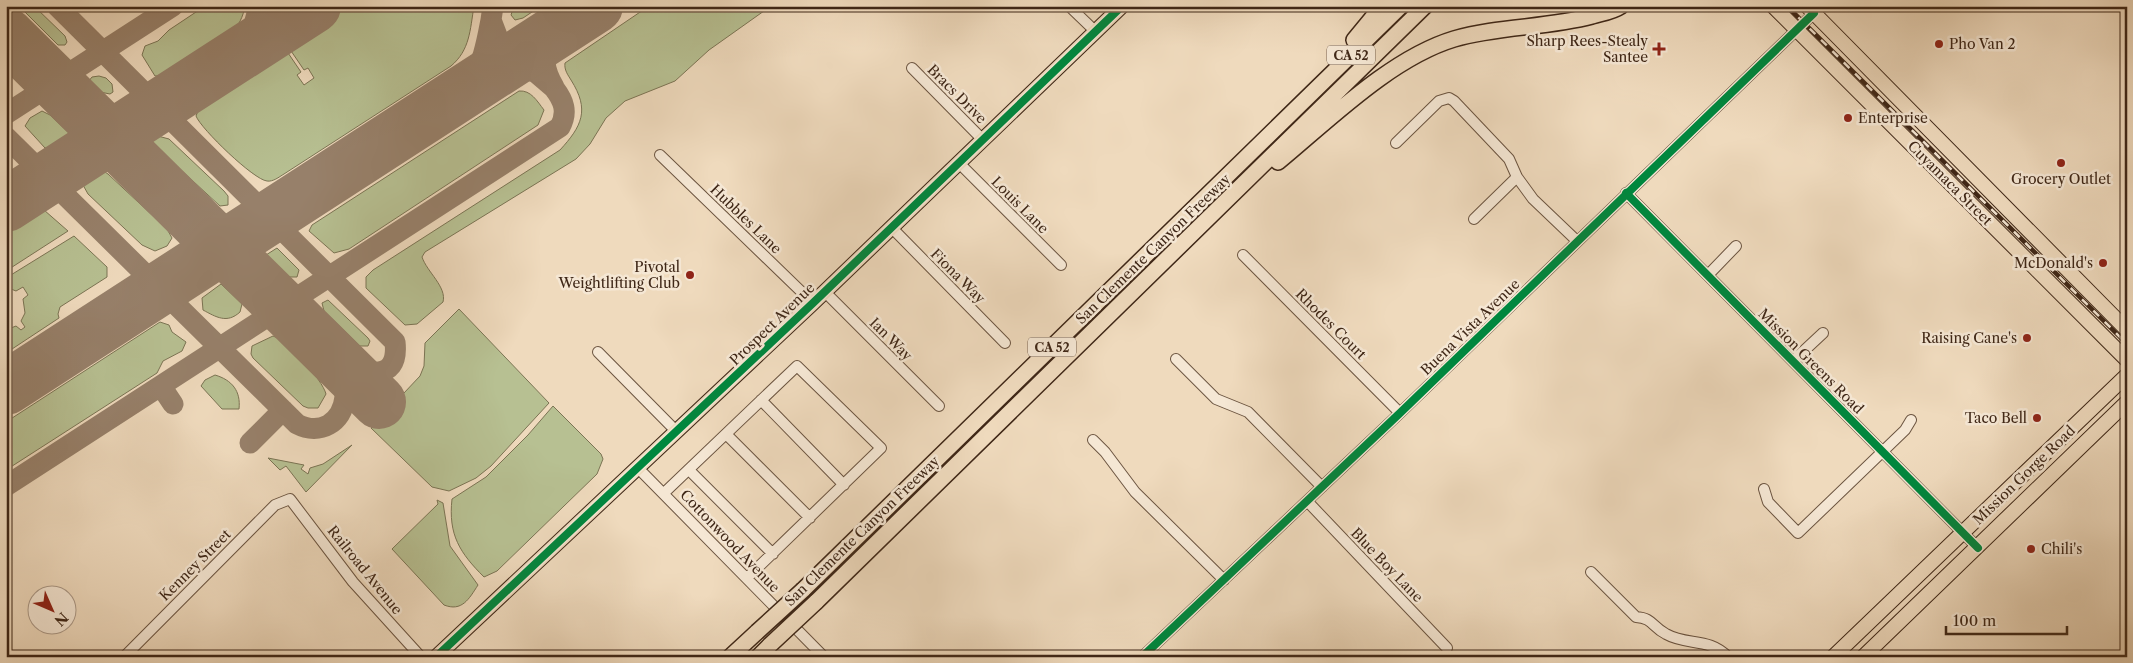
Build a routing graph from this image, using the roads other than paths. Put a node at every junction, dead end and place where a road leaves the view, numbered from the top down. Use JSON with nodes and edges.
{"nodes":[{"id":1,"x":1069,"y":6,"type":"edge"},
{"id":2,"x":1122,"y":6,"type":"edge"},
{"id":3,"x":1382,"y":6,"type":"edge"},
{"id":4,"x":1401,"y":6,"type":"edge"},
{"id":5,"x":1425,"y":6,"type":"edge"},
{"id":6,"x":1621,"y":6,"type":"edge"},
{"id":7,"x":1773,"y":6,"type":"edge"},
{"id":8,"x":1810,"y":10,"type":"edge"},
{"id":9,"x":1797,"y":30,"type":"junction"},
{"id":10,"x":1096,"y":32,"type":"junction"},
{"id":11,"x":912,"y":68,"type":"dead end"},
{"id":12,"x":1300,"y":105,"type":"junction"},
{"id":13,"x":984,"y":140,"type":"junction"},
{"id":14,"x":1396,"y":142,"type":"dead end"},
{"id":15,"x":660,"y":155,"type":"dead end"},
{"id":16,"x":960,"y":164,"type":"junction"},
{"id":17,"x":1517,"y":177,"type":"junction"},
{"id":18,"x":1626,"y":193,"type":"junction"},
{"id":19,"x":1474,"y":219,"type":"dead end"},
{"id":20,"x":892,"y":228,"type":"junction"},
{"id":21,"x":1577,"y":241,"type":"junction"},
{"id":22,"x":1736,"y":246,"type":"dead end"},
{"id":23,"x":1173,"y":253,"type":"junction"},
{"id":24,"x":1243,"y":255,"type":"dead end"},
{"id":25,"x":1061,"y":265,"type":"dead end"},
{"id":26,"x":1708,"y":275,"type":"junction"},
{"id":27,"x":824,"y":291,"type":"junction"},
{"id":28,"x":813,"y":303,"type":"junction"},
{"id":29,"x":2127,"y":330,"type":"edge"},
{"id":30,"x":1823,"y":333,"type":"dead end"},
{"id":31,"x":1005,"y":343,"type":"dead end"},
{"id":32,"x":598,"y":352,"type":"dead end"},
{"id":33,"x":1176,"y":359,"type":"dead end"},
{"id":34,"x":2127,"y":360,"type":"edge"},
{"id":35,"x":1793,"y":361,"type":"junction"},
{"id":36,"x":2127,"y":375,"type":"edge"},
{"id":37,"x":761,"y":400,"type":"junction"},
{"id":38,"x":2127,"y":402,"type":"edge"},
{"id":39,"x":939,"y":406,"type":"dead end"},
{"id":40,"x":1400,"y":413,"type":"junction"},
{"id":41,"x":1911,"y":420,"type":"dead end"},
{"id":42,"x":676,"y":431,"type":"junction"},
{"id":43,"x":726,"y":434,"type":"junction"},
{"id":44,"x":1093,"y":440,"type":"dead end"},
{"id":45,"x":1883,"y":452,"type":"junction"},
{"id":46,"x":638,"y":467,"type":"junction"},
{"id":47,"x":689,"y":470,"type":"junction"},
{"id":48,"x":844,"y":485,"type":"junction"},
{"id":49,"x":1322,"y":487,"type":"junction"},
{"id":50,"x":1764,"y":489,"type":"dead end"},
{"id":51,"x":664,"y":493,"type":"junction"},
{"id":52,"x":290,"y":499,"type":"joint"},
{"id":53,"x":1307,"y":501,"type":"junction"},
{"id":54,"x":810,"y":518,"type":"junction"},
{"id":55,"x":1964,"y":533,"type":"junction"},
{"id":56,"x":1978,"y":548,"type":"junction"},
{"id":57,"x":773,"y":554,"type":"junction"},
{"id":58,"x":1591,"y":572,"type":"dead end"},
{"id":59,"x":748,"y":578,"type":"junction"},
{"id":60,"x":1224,"y":580,"type":"junction"},
{"id":61,"x":1447,"y":648,"type":"dead end"},
{"id":62,"x":124,"y":657,"type":"edge"},
{"id":63,"x":421,"y":657,"type":"edge"},
{"id":64,"x":436,"y":657,"type":"edge"},
{"id":65,"x":730,"y":657,"type":"edge"},
{"id":66,"x":758,"y":657,"type":"edge"},
{"id":67,"x":824,"y":657,"type":"edge"},
{"id":68,"x":1142,"y":657,"type":"edge"},
{"id":69,"x":1728,"y":657,"type":"edge"},
{"id":70,"x":1833,"y":657,"type":"edge"},
{"id":71,"x":1863,"y":657,"type":"edge"}],
"edges":[{"from":1,"to":10,"type":"street"},
{"from":2,"to":10,"type":"main road","name":"Prospect Avenue"},
{"from":3,"to":12,"type":"highway"},
{"from":4,"to":12,"type":"highway","name":"San Clemente Canyon Freeway","number":"CA 52"},
{"from":5,"to":23,"type":"highway","name":"San Clemente Canyon Freeway","number":"CA 52"},
{"from":6,"to":23,"type":"highway"},
{"from":7,"to":9,"type":"main road","name":"Cuyamaca Street"},
{"from":8,"to":9,"type":"street","name":"Buena Vista Avenue"},
{"from":8,"to":29,"type":"main road","name":"Cuyamaca Street"},
{"from":9,"to":18,"type":"street","name":"Buena Vista Avenue"},
{"from":9,"to":34,"type":"main road","name":"Cuyamaca Street"},
{"from":10,"to":13,"type":"main road","name":"Prospect Avenue"},
{"from":11,"to":13,"type":"street","name":"Bracs Drive"},
{"from":12,"to":65,"type":"highway","name":"San Clemente Canyon Freeway","number":"CA 52","bridge":true},
{"from":13,"to":16,"type":"main road","name":"Prospect Avenue"},
{"from":14,"to":17,"type":"street"},
{"from":15,"to":28,"type":"street","name":"Hubbles Lane"},
{"from":16,"to":20,"type":"main road","name":"Prospect Avenue"},
{"from":16,"to":25,"type":"street","name":"Louis Lane"},
{"from":17,"to":19,"type":"street"},
{"from":17,"to":21,"type":"street"},
{"from":18,"to":21,"type":"street","name":"Buena Vista Avenue"},
{"from":18,"to":26,"type":"street","name":"Mission Greens Road"},
{"from":20,"to":27,"type":"main road","name":"Prospect Avenue"},
{"from":20,"to":31,"type":"street","name":"Fiona Way"},
{"from":21,"to":40,"type":"street","name":"Buena Vista Avenue"},
{"from":22,"to":26,"type":"street"},
{"from":23,"to":66,"type":"highway","name":"San Clemente Canyon Freeway","number":"CA 52","bridge":true},
{"from":24,"to":40,"type":"street","name":"Rhodes Court"},
{"from":26,"to":35,"type":"street","name":"Mission Greens Road"},
{"from":27,"to":28,"type":"main road","name":"Prospect Avenue"},
{"from":27,"to":39,"type":"street","name":"Ian Way"},
{"from":28,"to":42,"type":"main road","name":"Prospect Avenue"},
{"from":30,"to":35,"type":"street"},
{"from":32,"to":42,"type":"street"},
{"from":33,"to":49,"type":"street"},
{"from":35,"to":45,"type":"street","name":"Mission Greens Road"},
{"from":36,"to":55,"type":"main road","name":"Mission Gorge Road"},
{"from":37,"to":43,"type":"street"},
{"from":37,"to":48,"type":"street"},
{"from":37,"to":48,"type":"street"},
{"from":38,"to":56,"type":"main road","name":"Mission Gorge Road"},
{"from":40,"to":49,"type":"street","name":"Buena Vista Avenue"},
{"from":41,"to":45,"type":"street"},
{"from":42,"to":46,"type":"main road","name":"Prospect Avenue"},
{"from":43,"to":47,"type":"street"},
{"from":43,"to":54,"type":"street"},
{"from":44,"to":60,"type":"street"},
{"from":45,"to":50,"type":"street"},
{"from":45,"to":55,"type":"street","name":"Mission Greens Road"},
{"from":46,"to":51,"type":"street","name":"Cottonwood Avenue"},
{"from":46,"to":64,"type":"main road","name":"Prospect Avenue"},
{"from":47,"to":51,"type":"street"},
{"from":47,"to":57,"type":"street"},
{"from":48,"to":54,"type":"street"},
{"from":49,"to":53,"type":"street","name":"Buena Vista Avenue"},
{"from":51,"to":59,"type":"street","name":"Cottonwood Avenue"},
{"from":52,"to":62,"type":"street","name":"Kenney Street"},
{"from":52,"to":63,"type":"street","name":"Railroad Avenue"},
{"from":53,"to":60,"type":"street","name":"Buena Vista Avenue"},
{"from":53,"to":61,"type":"street","name":"Blue Boy Lane"},
{"from":54,"to":57,"type":"street"},
{"from":55,"to":56,"type":"street","name":"Mission Greens Road"},
{"from":55,"to":70,"type":"main road","name":"Mission Gorge Road"},
{"from":56,"to":71,"type":"main road","name":"Mission Gorge Road"},
{"from":57,"to":59,"type":"street"},
{"from":58,"to":69,"type":"street"},
{"from":59,"to":67,"type":"street","name":"Cottonwood Avenue"},
{"from":60,"to":68,"type":"street","name":"Buena Vista Avenue"}]}
